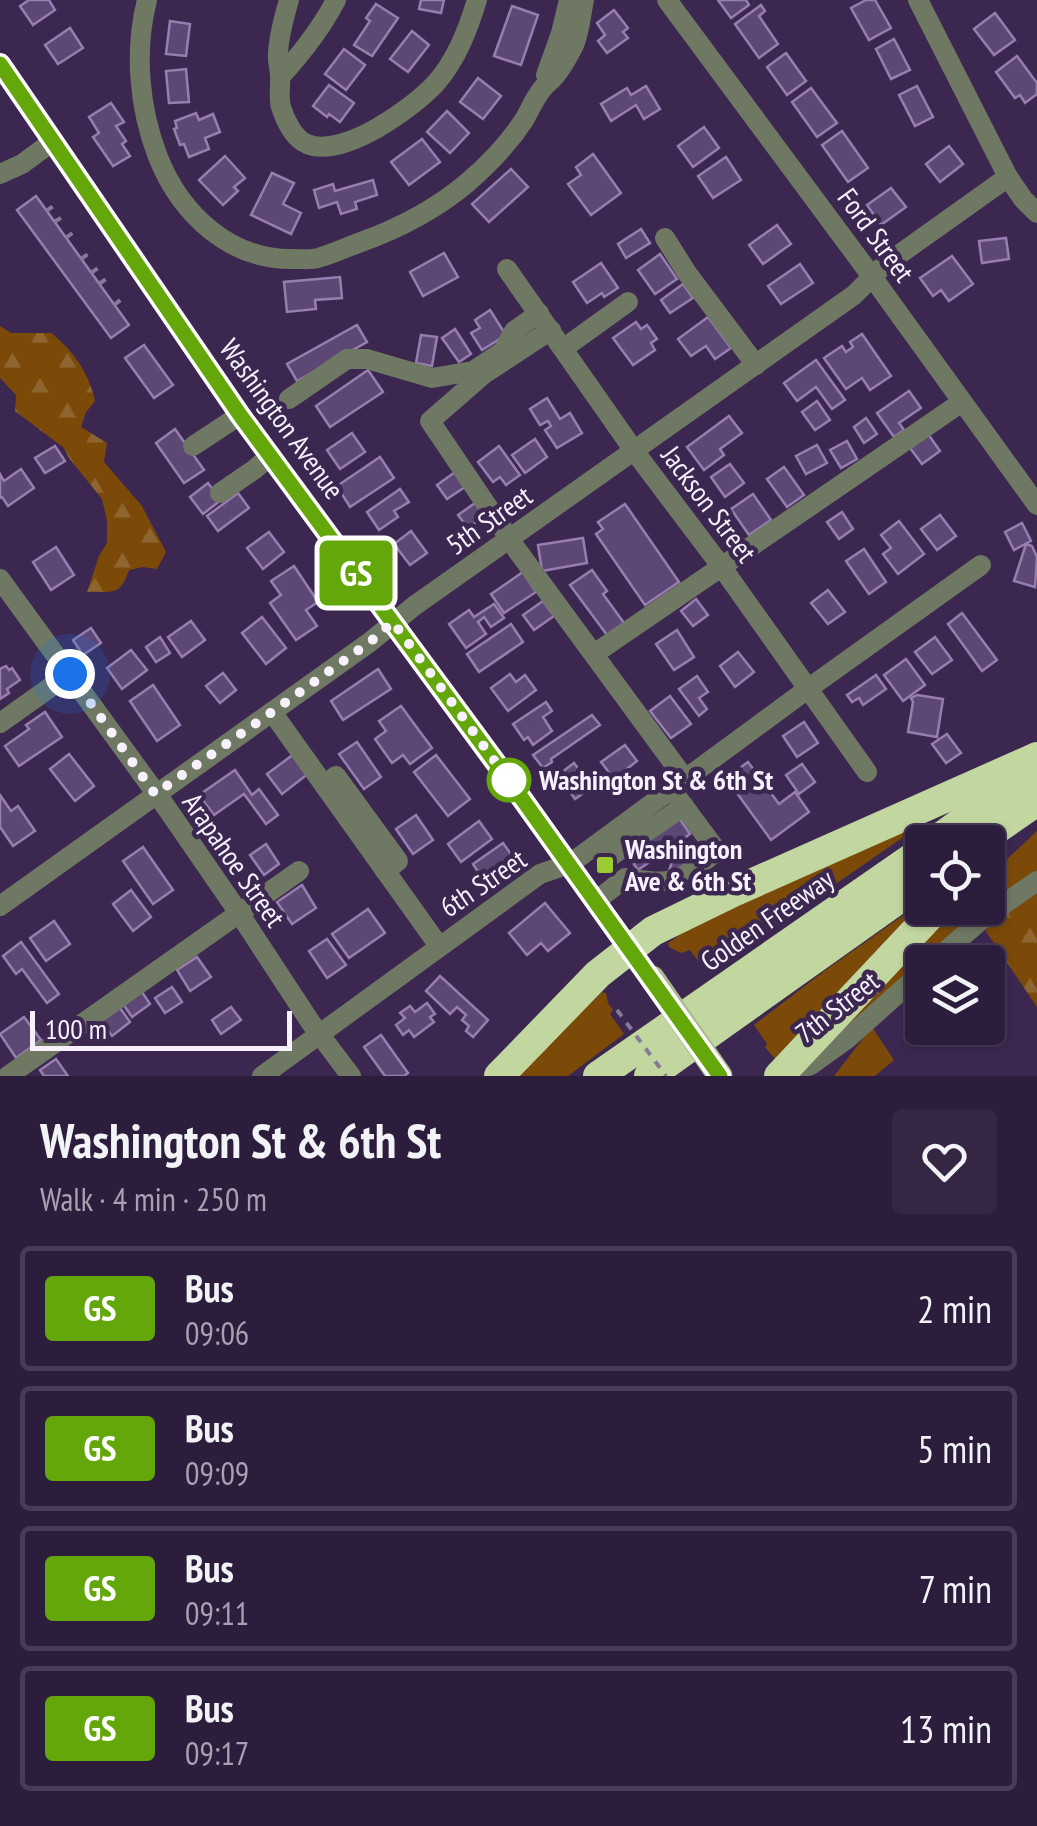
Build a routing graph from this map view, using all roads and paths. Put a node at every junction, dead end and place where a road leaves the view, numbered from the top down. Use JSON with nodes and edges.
{"nodes":[{"id":1,"x":148,"y":0,"type":"edge"},
{"id":2,"x":290,"y":0,"type":"edge"},
{"id":3,"x":336,"y":0,"type":"edge"},
{"id":4,"x":477,"y":0,"type":"edge"},
{"id":5,"x":569,"y":0,"type":"edge"},
{"id":6,"x":584,"y":0,"type":"edge"},
{"id":7,"x":667,"y":0,"type":"edge"},
{"id":8,"x":918,"y":0,"type":"edge"},
{"id":9,"x":0,"y":64,"type":"edge"},
{"id":10,"x":280,"y":77,"type":"junction"},
{"id":11,"x":544,"y":87,"type":"junction"},
{"id":12,"x":52,"y":142,"type":"junction"},
{"id":13,"x":0,"y":174,"type":"edge"},
{"id":14,"x":1008,"y":177,"type":"junction"},
{"id":15,"x":58,"y":203,"type":"dead end"},
{"id":16,"x":46,"y":211,"type":"dead end"},
{"id":17,"x":1037,"y":213,"type":"edge"},
{"id":18,"x":66,"y":215,"type":"dead end"},
{"id":19,"x":54,"y":222,"type":"dead end"},
{"id":20,"x":76,"y":230,"type":"dead end"},
{"id":21,"x":66,"y":238,"type":"dead end"},
{"id":22,"x":665,"y":238,"type":"dead end"},
{"id":23,"x":92,"y":252,"type":"dead end"},
{"id":24,"x":81,"y":259,"type":"dead end"},
{"id":25,"x":101,"y":266,"type":"dead end"},
{"id":26,"x":507,"y":269,"type":"dead end"},
{"id":27,"x":92,"y":273,"type":"dead end"},
{"id":28,"x":109,"y":278,"type":"dead end"},
{"id":29,"x":873,"y":278,"type":"junction"},
{"id":30,"x":99,"y":284,"type":"dead end"},
{"id":31,"x":123,"y":298,"type":"dead end"},
{"id":32,"x":628,"y":302,"type":"dead end"},
{"id":33,"x":114,"y":305,"type":"dead end"},
{"id":34,"x":545,"y":322,"type":"junction"},
{"id":35,"x":564,"y":348,"type":"junction"},
{"id":36,"x":756,"y":365,"type":"junction"},
{"id":37,"x":289,"y":399,"type":"dead end"},
{"id":38,"x":962,"y":402,"type":"junction"},
{"id":39,"x":240,"y":415,"type":"junction"},
{"id":40,"x":193,"y":446,"type":"dead end"},
{"id":41,"x":634,"y":452,"type":"junction"},
{"id":42,"x":271,"y":455,"type":"junction"},
{"id":43,"x":220,"y":492,"type":"dead end"},
{"id":44,"x":1037,"y":506,"type":"edge"},
{"id":45,"x":510,"y":539,"type":"junction"},
{"id":46,"x":981,"y":565,"type":"dead end"},
{"id":47,"x":721,"y":566,"type":"junction"},
{"id":48,"x":0,"y":578,"type":"edge"},
{"id":49,"x":393,"y":622,"type":"junction"},
{"id":50,"x":594,"y":654,"type":"junction"},
{"id":51,"x":70,"y":674,"type":"junction"},
{"id":52,"x":808,"y":688,"type":"junction"},
{"id":53,"x":272,"y":712,"type":"junction"},
{"id":54,"x":0,"y":723,"type":"edge"},
{"id":55,"x":1037,"y":757,"type":"edge"},
{"id":56,"x":1037,"y":769,"type":"edge"},
{"id":57,"x":867,"y":772,"type":"dead end"},
{"id":58,"x":680,"y":792,"type":"junction"},
{"id":59,"x":155,"y":794,"type":"junction"},
{"id":60,"x":1037,"y":801,"type":"edge"},
{"id":61,"x":958,"y":825,"type":"edge"},
{"id":62,"x":1002,"y":825,"type":"edge"},
{"id":63,"x":1005,"y":835,"type":"edge"},
{"id":64,"x":606,"y":848,"type":"junction"},
{"id":65,"x":905,"y":863,"type":"edge"},
{"id":66,"x":569,"y":864,"type":"junction"},
{"id":67,"x":299,"y":872,"type":"dead end"},
{"id":68,"x":626,"y":878,"type":"junction"},
{"id":69,"x":1037,"y":881,"type":"edge"},
{"id":70,"x":905,"y":894,"type":"edge"},
{"id":71,"x":596,"y":901,"type":"junction"},
{"id":72,"x":0,"y":906,"type":"edge"},
{"id":73,"x":239,"y":913,"type":"junction"},
{"id":74,"x":921,"y":925,"type":"edge"},
{"id":75,"x":952,"y":945,"type":"edge"},
{"id":76,"x":439,"y":946,"type":"junction"},
{"id":77,"x":630,"y":947,"type":"junction"},
{"id":78,"x":652,"y":978,"type":"dead end"},
{"id":79,"x":905,"y":987,"type":"edge"},
{"id":80,"x":617,"y":1010,"type":"dead end"},
{"id":81,"x":319,"y":1034,"type":"junction"},
{"id":82,"x":8,"y":1076,"type":"edge"},
{"id":83,"x":262,"y":1076,"type":"edge"},
{"id":84,"x":351,"y":1076,"type":"edge"},
{"id":85,"x":500,"y":1076,"type":"edge"},
{"id":86,"x":598,"y":1076,"type":"edge"},
{"id":87,"x":650,"y":1076,"type":"edge"},
{"id":88,"x":666,"y":1076,"type":"edge"},
{"id":89,"x":720,"y":1076,"type":"edge"},
{"id":90,"x":780,"y":1076,"type":"edge"}],
"edges":[{"from":1,"to":11,"type":"street"},
{"from":2,"to":10,"type":"street"},
{"from":3,"to":10,"type":"street"},
{"from":4,"to":10,"type":"street"},
{"from":5,"to":11,"type":"street"},
{"from":6,"to":11,"type":"street"},
{"from":7,"to":29,"type":"street","name":"Ford Street"},
{"from":8,"to":14,"type":"street"},
{"from":9,"to":12,"type":"street","name":"Washington Avenue"},
{"from":12,"to":13,"type":"street"},
{"from":12,"to":39,"type":"street","name":"Washington Avenue"},
{"from":14,"to":17,"type":"street"},
{"from":14,"to":29,"type":"street","name":"5th Street"},
{"from":15,"to":16,"type":"path"},
{"from":18,"to":19,"type":"path"},
{"from":20,"to":21,"type":"path"},
{"from":22,"to":36,"type":"street"},
{"from":23,"to":24,"type":"path"},
{"from":25,"to":27,"type":"path"},
{"from":26,"to":34,"type":"street","name":"Jackson Street"},
{"from":28,"to":30,"type":"path"},
{"from":29,"to":36,"type":"street","name":"5th Street"},
{"from":29,"to":38,"type":"street","name":"Ford Street"},
{"from":31,"to":33,"type":"path"},
{"from":32,"to":35,"type":"street"},
{"from":34,"to":35,"type":"street","name":"Jackson Street"},
{"from":34,"to":37,"type":"street"},
{"from":34,"to":45,"type":"street"},
{"from":35,"to":41,"type":"street","name":"Jackson Street"},
{"from":36,"to":41,"type":"street","name":"5th Street"},
{"from":38,"to":44,"type":"street","name":"Ford Street"},
{"from":38,"to":47,"type":"street"},
{"from":39,"to":40,"type":"street"},
{"from":39,"to":42,"type":"street","name":"Washington Avenue"},
{"from":41,"to":45,"type":"street","name":"5th Street"},
{"from":41,"to":47,"type":"street","name":"Jackson Street"},
{"from":42,"to":43,"type":"street"},
{"from":42,"to":49,"type":"street","name":"Washington Avenue"},
{"from":45,"to":49,"type":"street","name":"5th Street"},
{"from":45,"to":50,"type":"street"},
{"from":46,"to":52,"type":"street","name":"6th Street"},
{"from":47,"to":50,"type":"street"},
{"from":47,"to":52,"type":"street","name":"Jackson Street"},
{"from":48,"to":51,"type":"street","name":"Arapahoe Street"},
{"from":49,"to":53,"type":"street","name":"5th Street"},
{"from":49,"to":66,"type":"street","name":"Washington Avenue"},
{"from":50,"to":58,"type":"street"},
{"from":51,"to":54,"type":"street"},
{"from":51,"to":59,"type":"street","name":"Arapahoe Street"},
{"from":52,"to":57,"type":"street","name":"Jackson Street"},
{"from":52,"to":58,"type":"street","name":"6th Street"},
{"from":53,"to":59,"type":"street","name":"5th Street"},
{"from":53,"to":76,"type":"street"},
{"from":55,"to":77,"type":"highway"},
{"from":56,"to":61,"type":"highway"},
{"from":58,"to":64,"type":"street","name":"6th Street"},
{"from":58,"to":68,"type":"street"},
{"from":59,"to":72,"type":"street","name":"5th Street"},
{"from":59,"to":73,"type":"street","name":"Arapahoe Street"},
{"from":60,"to":62,"type":"highway"},
{"from":60,"to":63,"type":"highway"},
{"from":64,"to":66,"type":"street","name":"6th Street"},
{"from":64,"to":68,"type":"street"},
{"from":65,"to":86,"type":"highway","name":"Golden Freeway"},
{"from":66,"to":71,"type":"street","name":"Washington Avenue"},
{"from":66,"to":76,"type":"street","name":"6th Street"},
{"from":67,"to":73,"type":"street"},
{"from":68,"to":71,"type":"street"},
{"from":69,"to":75,"type":"street"},
{"from":70,"to":87,"type":"highway"},
{"from":71,"to":77,"type":"street","name":"Washington Avenue"},
{"from":73,"to":81,"type":"street","name":"Arapahoe Street"},
{"from":73,"to":82,"type":"street"},
{"from":74,"to":90,"type":"highway"},
{"from":76,"to":81,"type":"street","name":"6th Street"},
{"from":77,"to":85,"type":"highway"},
{"from":78,"to":89,"type":"main road","bridge":true},
{"from":79,"to":90,"type":"street","name":"7th Street"},
{"from":80,"to":88,"type":"path","bridge":true},
{"from":81,"to":83,"type":"street","name":"6th Street"},
{"from":81,"to":84,"type":"street","name":"Arapahoe Street"}]}
